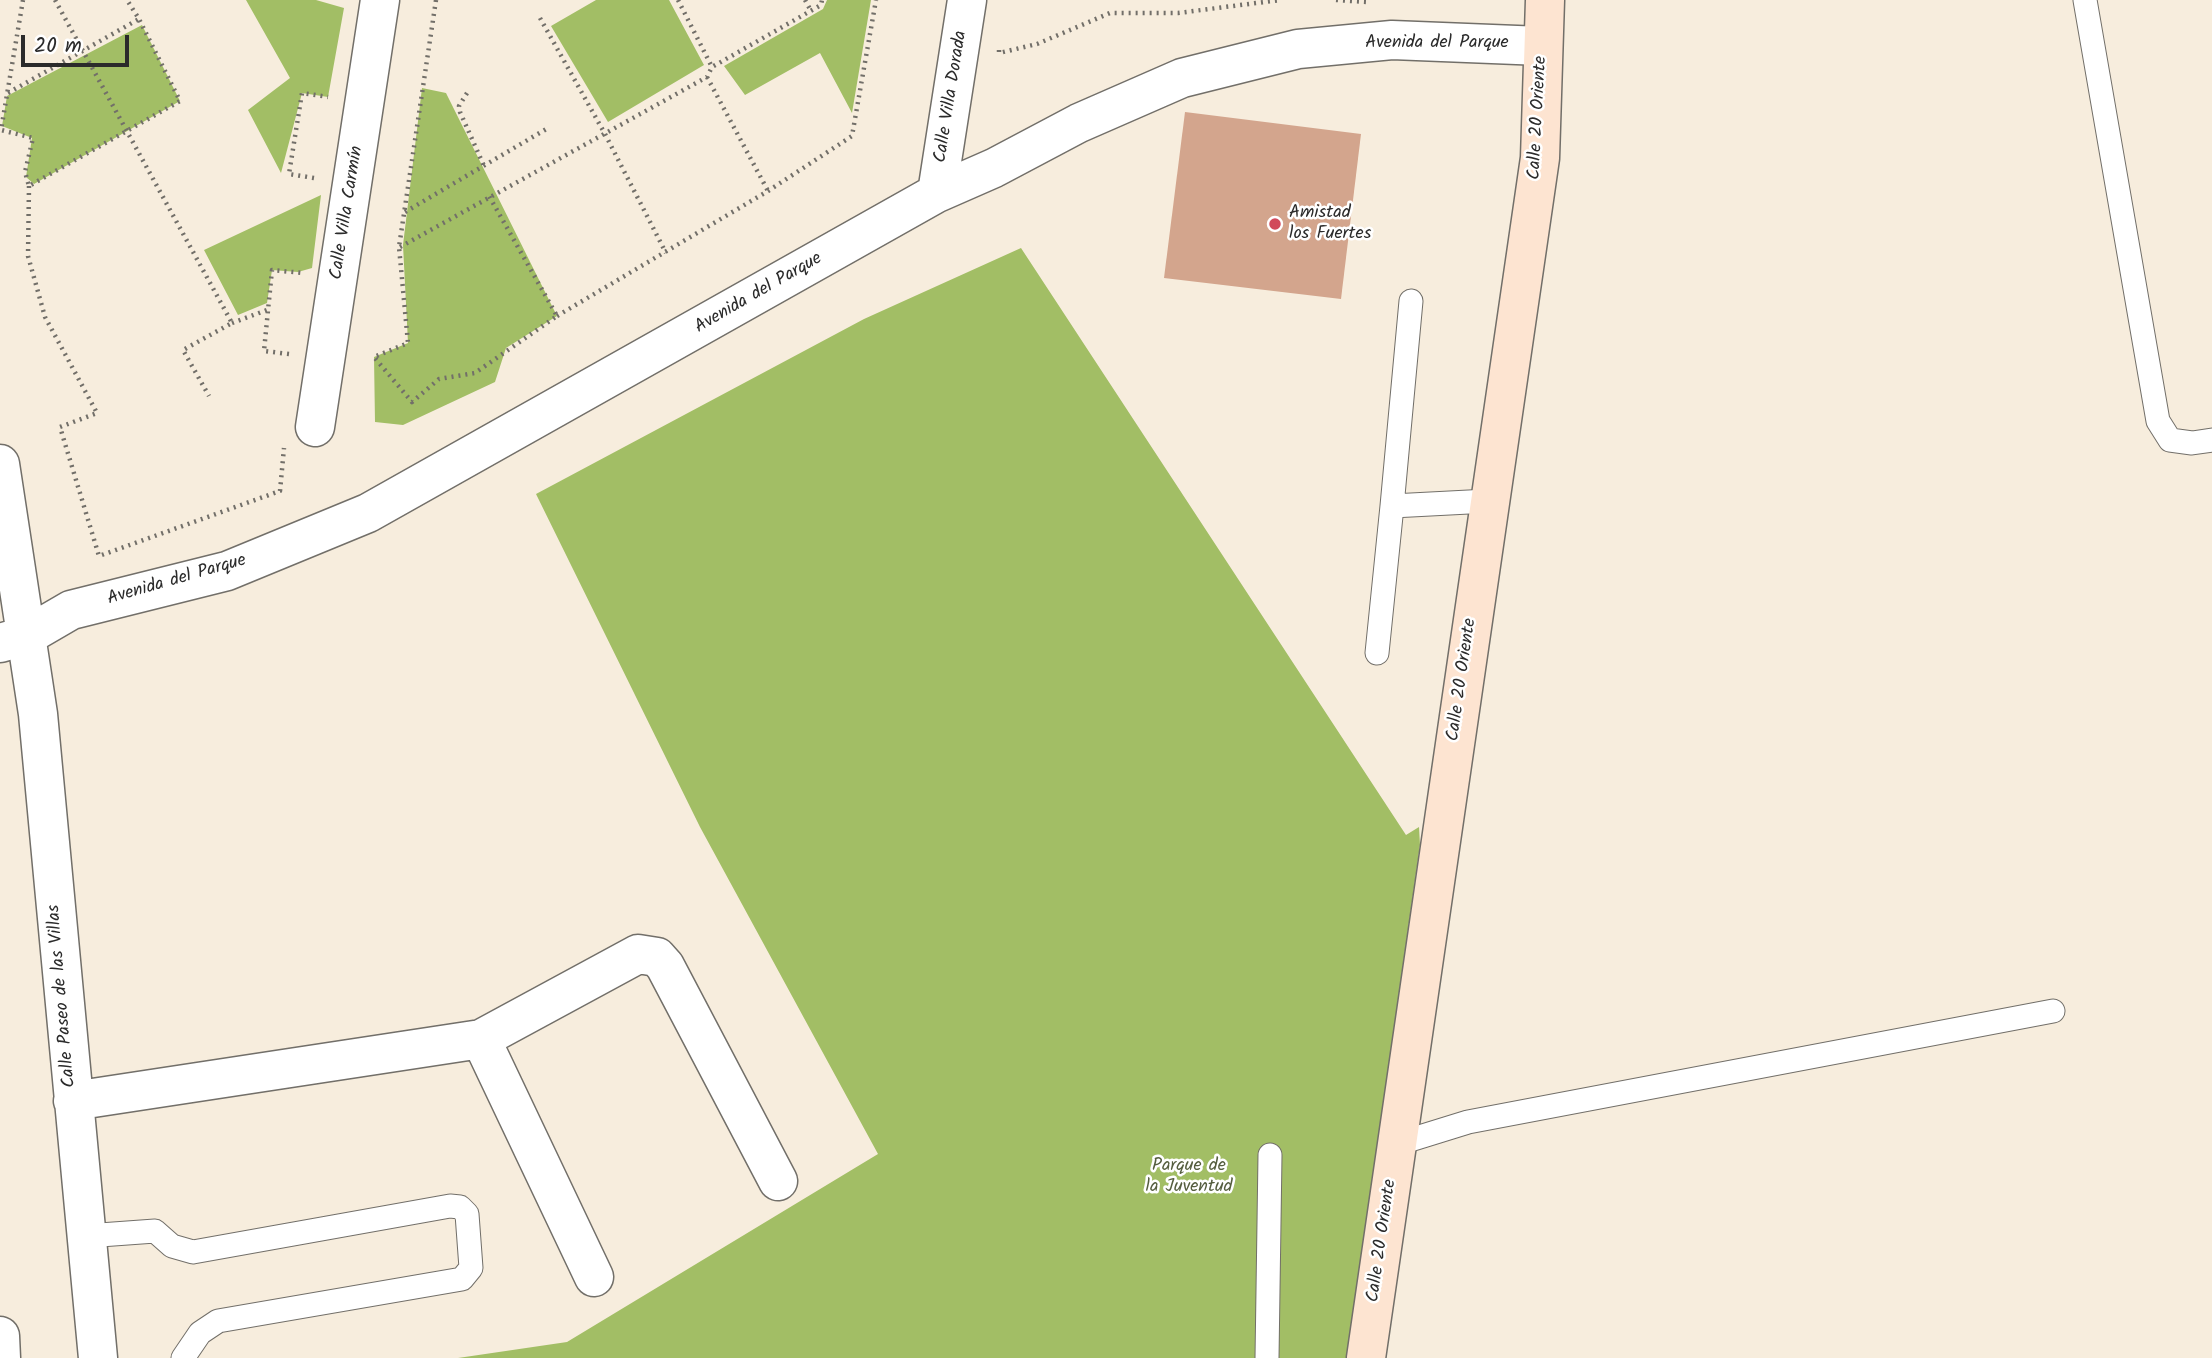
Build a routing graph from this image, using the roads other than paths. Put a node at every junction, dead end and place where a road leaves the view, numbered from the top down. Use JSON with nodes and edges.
{"nodes":[{"id":1,"x":380,"y":0,"type":"edge"},
{"id":2,"x":967,"y":0,"type":"edge"},
{"id":3,"x":1545,"y":0,"type":"edge"},
{"id":4,"x":2085,"y":0,"type":"edge"},
{"id":5,"x":1542,"y":46,"type":"junction"},
{"id":6,"x":937,"y":193,"type":"junction"},
{"id":7,"x":1411,"y":301,"type":"dead end"},
{"id":8,"x":301,"y":431,"type":"road end"},
{"id":9,"x":2212,"y":440,"type":"edge"},
{"id":10,"x":0,"y":464,"type":"edge"},
{"id":11,"x":1488,"y":500,"type":"junction"},
{"id":12,"x":1392,"y":506,"type":"junction"},
{"id":13,"x":14,"y":639,"type":"edge"},
{"id":14,"x":1377,"y":653,"type":"dead end"},
{"id":15,"x":2053,"y":1011,"type":"dead end"},
{"id":16,"x":481,"y":1039,"type":"junction"},
{"id":17,"x":73,"y":1101,"type":"junction"},
{"id":18,"x":1397,"y":1144,"type":"junction"},
{"id":19,"x":1270,"y":1155,"type":"dead end"},
{"id":20,"x":778,"y":1181,"type":"dead end"},
{"id":21,"x":86,"y":1236,"type":"junction"},
{"id":22,"x":594,"y":1277,"type":"dead end"},
{"id":23,"x":0,"y":1336,"type":"edge"},
{"id":24,"x":1,"y":1358,"type":"edge"},
{"id":25,"x":98,"y":1358,"type":"edge"},
{"id":26,"x":183,"y":1358,"type":"edge"},
{"id":27,"x":1267,"y":1358,"type":"edge"},
{"id":28,"x":1366,"y":1358,"type":"edge"}],
"edges":[{"from":1,"to":8,"type":"street","name":"Calle Villa Carmín"},
{"from":2,"to":6,"type":"street","name":"Calle Villa Dorada"},
{"from":3,"to":5,"type":"main road","name":"Calle 20 Oriente"},
{"from":4,"to":9,"type":"lane"},
{"from":5,"to":6,"type":"street","name":"Avenida del Parque"},
{"from":5,"to":11,"type":"main road","name":"Calle 20 Oriente"},
{"from":6,"to":13,"type":"street","name":"Avenida del Parque"},
{"from":7,"to":12,"type":"lane"},
{"from":10,"to":13,"type":"street","name":"Calle Paseo de las Villas"},
{"from":11,"to":12,"type":"lane"},
{"from":11,"to":18,"type":"main road","name":"Calle 20 Oriente"},
{"from":12,"to":14,"type":"lane"},
{"from":13,"to":17,"type":"street","name":"Calle Paseo de las Villas"},
{"from":15,"to":18,"type":"lane"},
{"from":16,"to":17,"type":"street"},
{"from":16,"to":20,"type":"street"},
{"from":16,"to":22,"type":"street"},
{"from":17,"to":21,"type":"street","name":"Calle Paseo de las Villas"},
{"from":18,"to":28,"type":"main road","name":"Calle 20 Oriente"},
{"from":19,"to":27,"type":"lane"},
{"from":21,"to":25,"type":"street","name":"Calle Paseo de las Villas"},
{"from":21,"to":26,"type":"lane"},
{"from":23,"to":24,"type":"street"}]}
